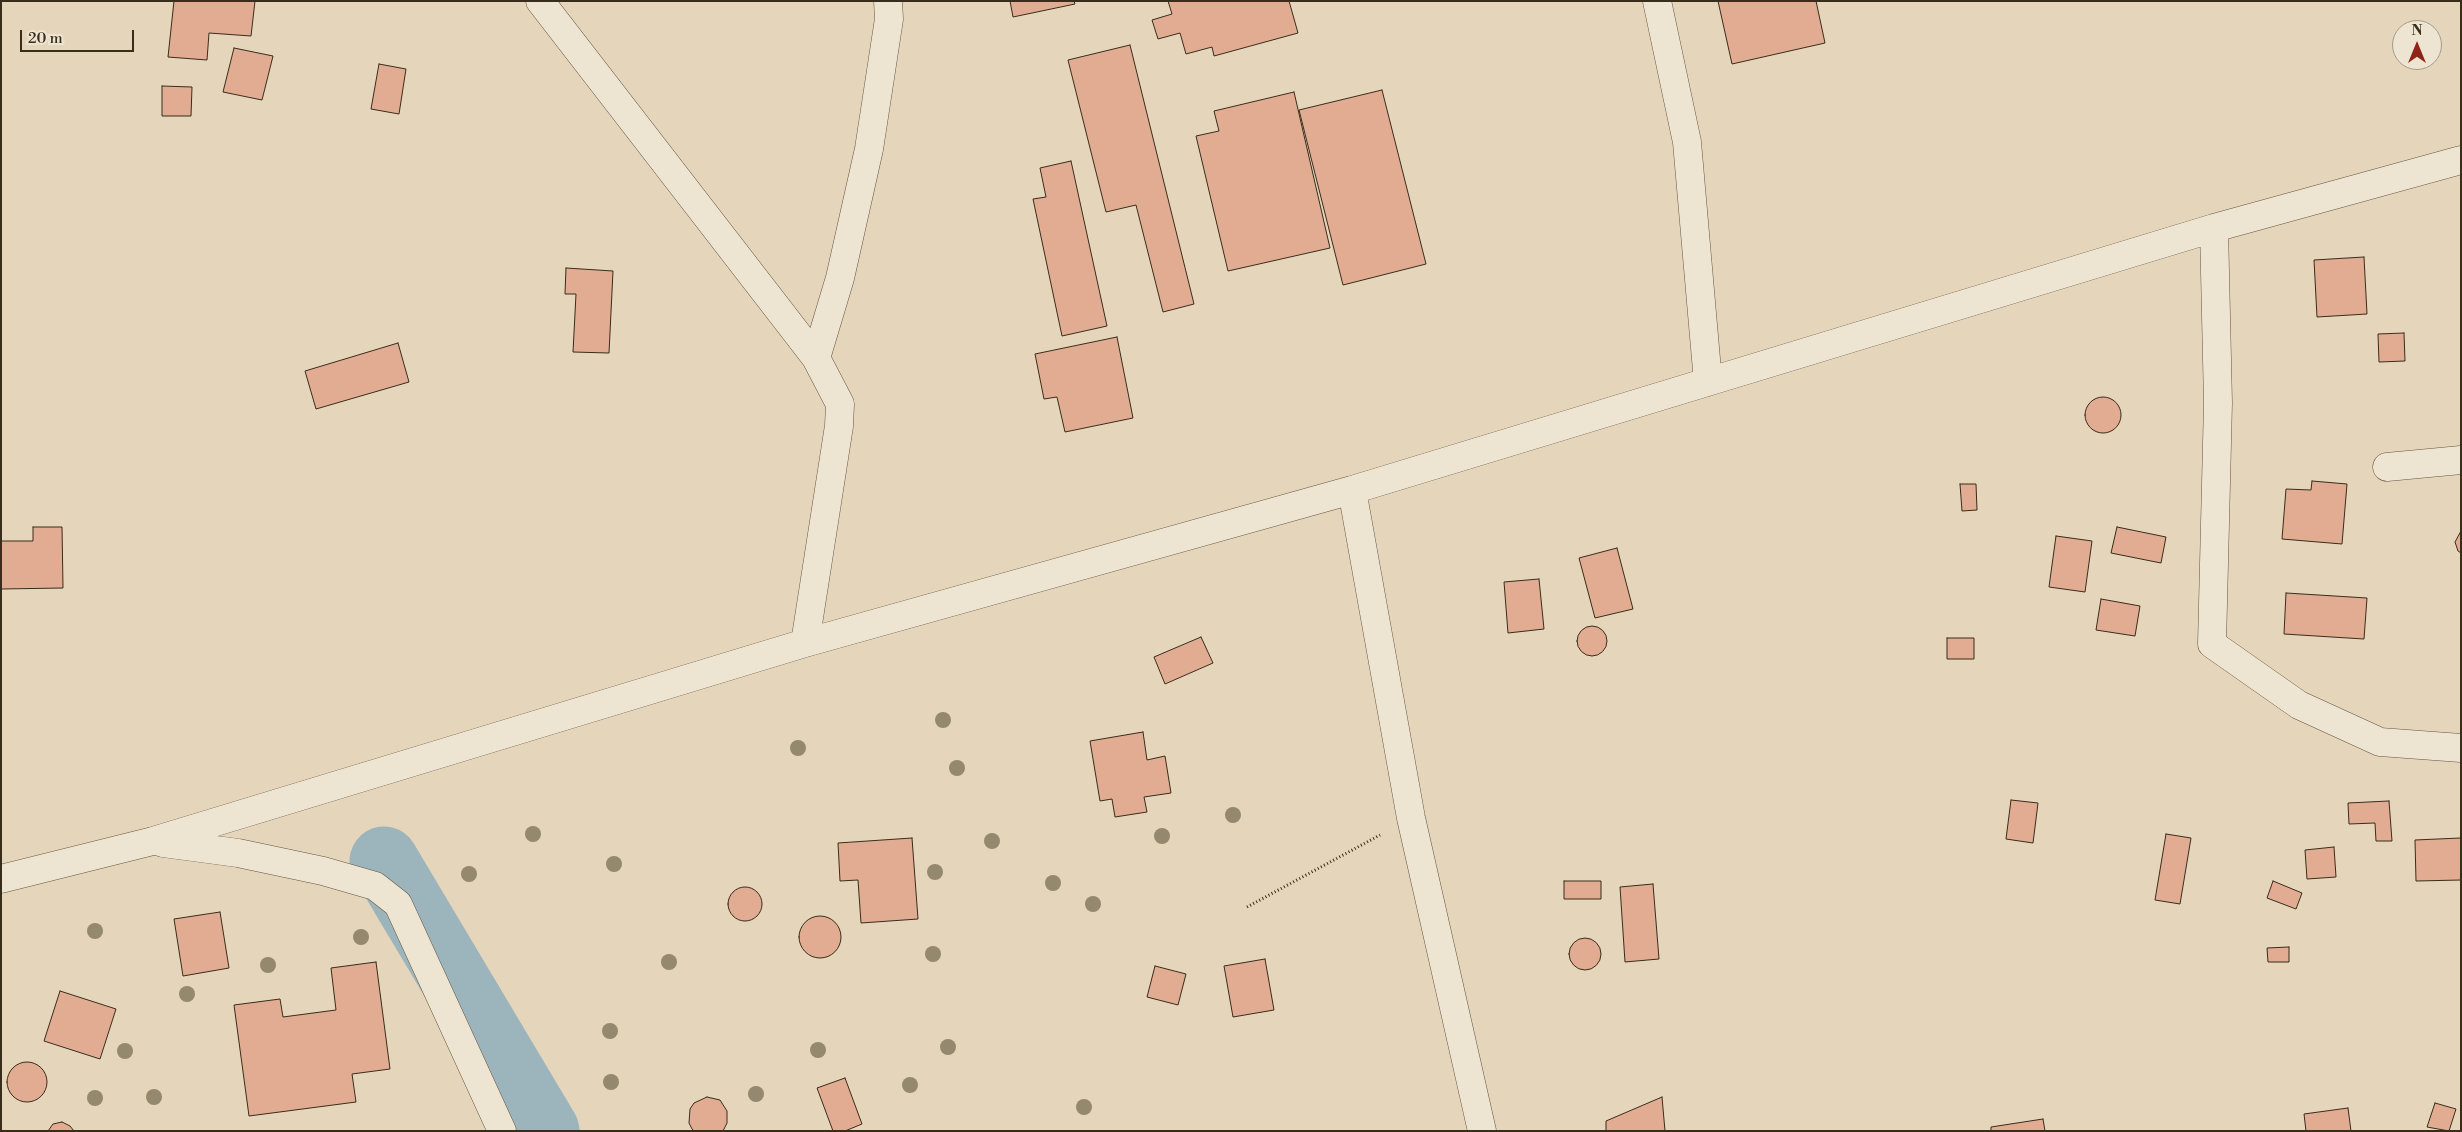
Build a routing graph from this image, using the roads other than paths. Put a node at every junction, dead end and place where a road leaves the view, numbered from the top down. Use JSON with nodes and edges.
{"nodes":[{"id":1,"x":540,"y":1,"type":"edge"},
{"id":2,"x":888,"y":1,"type":"edge"},
{"id":3,"x":1657,"y":1,"type":"edge"},
{"id":4,"x":2461,"y":160,"type":"edge"},
{"id":5,"x":2214,"y":228,"type":"junction"},
{"id":6,"x":816,"y":358,"type":"junction"},
{"id":7,"x":1708,"y":382,"type":"junction"},
{"id":8,"x":2461,"y":460,"type":"edge"},
{"id":9,"x":2387,"y":467,"type":"dead end"},
{"id":10,"x":1352,"y":490,"type":"junction"},
{"id":11,"x":805,"y":643,"type":"junction"},
{"id":12,"x":2461,"y":748,"type":"edge"},
{"id":13,"x":153,"y":841,"type":"junction"},
{"id":14,"x":1,"y":879,"type":"edge"},
{"id":15,"x":502,"y":1131,"type":"edge"},
{"id":16,"x":1482,"y":1131,"type":"edge"}],
"edges":[{"from":1,"to":6,"type":"street"},
{"from":2,"to":6,"type":"street"},
{"from":3,"to":7,"type":"street"},
{"from":4,"to":5,"type":"street"},
{"from":5,"to":7,"type":"street"},
{"from":5,"to":12,"type":"street"},
{"from":6,"to":11,"type":"street"},
{"from":7,"to":10,"type":"street"},
{"from":8,"to":9,"type":"street"},
{"from":10,"to":11,"type":"street"},
{"from":10,"to":16,"type":"street"},
{"from":11,"to":13,"type":"street"},
{"from":13,"to":14,"type":"street"},
{"from":13,"to":15,"type":"street"}]}
